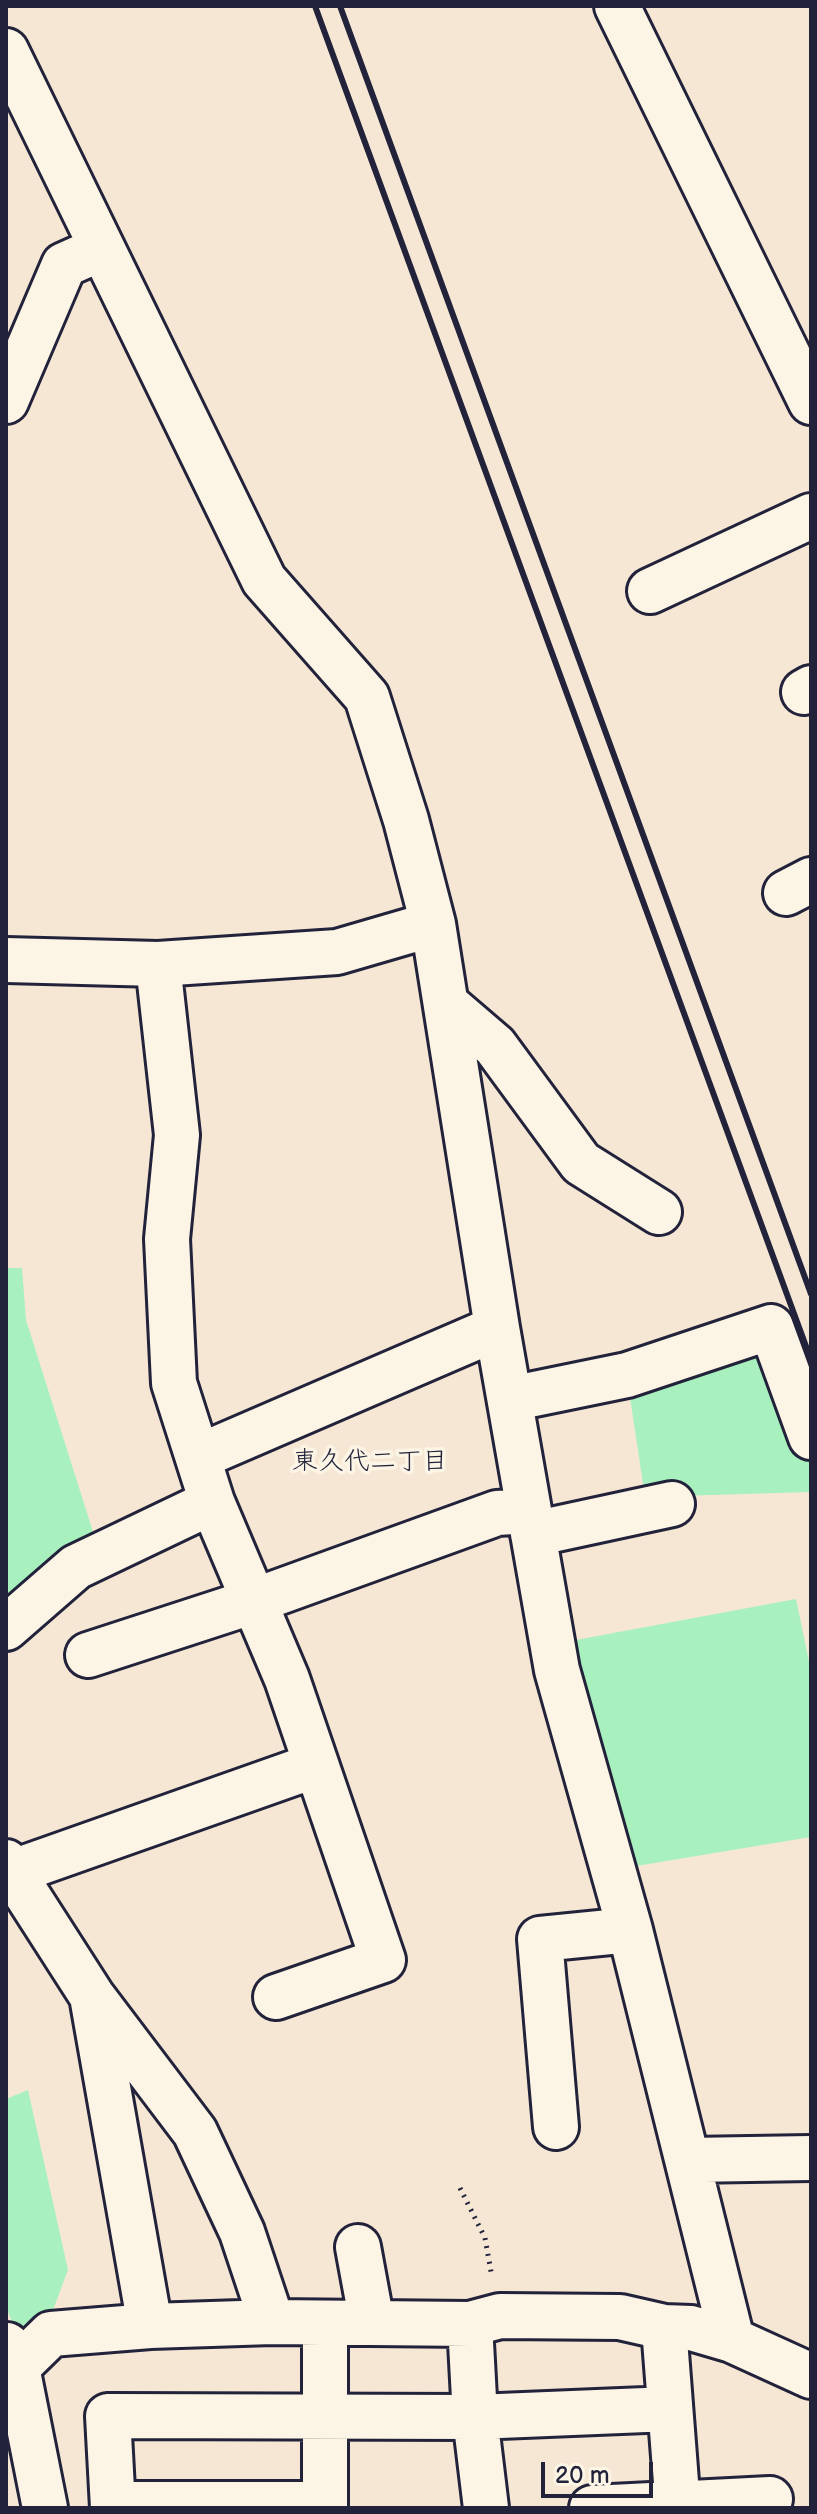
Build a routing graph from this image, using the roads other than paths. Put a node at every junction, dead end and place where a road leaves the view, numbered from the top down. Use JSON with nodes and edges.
{"nodes":[{"id":1,"x":617,"y":6,"type":"edge"},
{"id":2,"x":6,"y":51,"type":"edge"},
{"id":3,"x":102,"y":248,"type":"junction"},
{"id":4,"x":6,"y":401,"type":"edge"},
{"id":5,"x":811,"y":402,"type":"edge"},
{"id":6,"x":811,"y":516,"type":"edge"},
{"id":7,"x":650,"y":591,"type":"dead end"},
{"id":8,"x":433,"y":924,"type":"junction"},
{"id":9,"x":6,"y":960,"type":"edge"},
{"id":10,"x":158,"y":964,"type":"junction"},
{"id":11,"x":446,"y":1004,"type":"junction"},
{"id":12,"x":659,"y":1212,"type":"dead end"},
{"id":13,"x":497,"y":1328,"type":"junction"},
{"id":14,"x":510,"y":1399,"type":"junction"},
{"id":15,"x":811,"y":1437,"type":"edge"},
{"id":16,"x":198,"y":1457,"type":"junction"},
{"id":17,"x":212,"y":1502,"type":"junction"},
{"id":18,"x":672,"y":1504,"type":"dead end"},
{"id":19,"x":531,"y":1522,"type":"junction"},
{"id":20,"x":254,"y":1601,"type":"junction"},
{"id":21,"x":6,"y":1628,"type":"edge"},
{"id":22,"x":88,"y":1655,"type":"dead end"},
{"id":23,"x":316,"y":1765,"type":"junction"},
{"id":24,"x":9,"y":1867,"type":"edge"},
{"id":25,"x":630,"y":1930,"type":"junction"},
{"id":26,"x":92,"y":1996,"type":"junction"},
{"id":27,"x":276,"y":1997,"type":"dead end"},
{"id":28,"x":556,"y":2127,"type":"dead end"},
{"id":29,"x":811,"y":2158,"type":"edge"},
{"id":30,"x":689,"y":2160,"type":"junction"},
{"id":31,"x":358,"y":2247,"type":"dead end"},
{"id":32,"x":485,"y":2320,"type":"junction"},
{"id":33,"x":272,"y":2322,"type":"junction"},
{"id":34,"x":325,"y":2323,"type":"junction"},
{"id":35,"x":372,"y":2323,"type":"junction"},
{"id":36,"x":150,"y":2326,"type":"junction"},
{"id":37,"x":664,"y":2327,"type":"junction"},
{"id":38,"x":732,"y":2340,"type":"junction"},
{"id":39,"x":10,"y":2363,"type":"edge"},
{"id":40,"x":811,"y":2376,"type":"edge"},
{"id":41,"x":670,"y":2409,"type":"junction"},
{"id":42,"x":325,"y":2417,"type":"junction"},
{"id":43,"x":475,"y":2417,"type":"junction"},
{"id":44,"x":770,"y":2499,"type":"dead end"},
{"id":45,"x":113,"y":2506,"type":"edge"},
{"id":46,"x":325,"y":2506,"type":"edge"},
{"id":47,"x":678,"y":2506,"type":"edge"},
{"id":48,"x":45,"y":2508,"type":"edge"},
{"id":49,"x":486,"y":2508,"type":"edge"},
{"id":50,"x":592,"y":2508,"type":"edge"}],
"edges":[{"from":1,"to":5,"type":"street"},
{"from":2,"to":3,"type":"street"},
{"from":3,"to":4,"type":"street"},
{"from":3,"to":8,"type":"street"},
{"from":6,"to":7,"type":"street"},
{"from":8,"to":10,"type":"street"},
{"from":8,"to":11,"type":"street"},
{"from":9,"to":10,"type":"street"},
{"from":10,"to":16,"type":"street"},
{"from":11,"to":12,"type":"street"},
{"from":11,"to":13,"type":"street"},
{"from":13,"to":14,"type":"street"},
{"from":13,"to":16,"type":"street"},
{"from":14,"to":15,"type":"street"},
{"from":14,"to":19,"type":"street"},
{"from":16,"to":17,"type":"street"},
{"from":17,"to":20,"type":"street"},
{"from":17,"to":21,"type":"street"},
{"from":18,"to":19,"type":"street"},
{"from":19,"to":20,"type":"street"},
{"from":19,"to":25,"type":"street"},
{"from":20,"to":22,"type":"street"},
{"from":20,"to":23,"type":"street"},
{"from":23,"to":24,"type":"street"},
{"from":23,"to":27,"type":"street"},
{"from":24,"to":26,"type":"street"},
{"from":25,"to":28,"type":"street"},
{"from":25,"to":30,"type":"street"},
{"from":26,"to":33,"type":"street"},
{"from":26,"to":36,"type":"street"},
{"from":29,"to":30,"type":"street"},
{"from":30,"to":38,"type":"street"},
{"from":31,"to":35,"type":"street"},
{"from":32,"to":35,"type":"street"},
{"from":32,"to":37,"type":"street"},
{"from":32,"to":43,"type":"street"},
{"from":33,"to":34,"type":"street"},
{"from":33,"to":36,"type":"street"},
{"from":34,"to":35,"type":"street"},
{"from":34,"to":42,"type":"street"},
{"from":36,"to":39,"type":"street"},
{"from":37,"to":38,"type":"street"},
{"from":37,"to":41,"type":"street"},
{"from":38,"to":40,"type":"street"},
{"from":39,"to":48,"type":"street"},
{"from":41,"to":43,"type":"street"},
{"from":41,"to":47,"type":"street"},
{"from":42,"to":43,"type":"street"},
{"from":42,"to":45,"type":"street"},
{"from":42,"to":46,"type":"street"},
{"from":43,"to":49,"type":"street"},
{"from":44,"to":47,"type":"street"},
{"from":45,"to":46,"type":"street"},
{"from":47,"to":50,"type":"street"}]}
